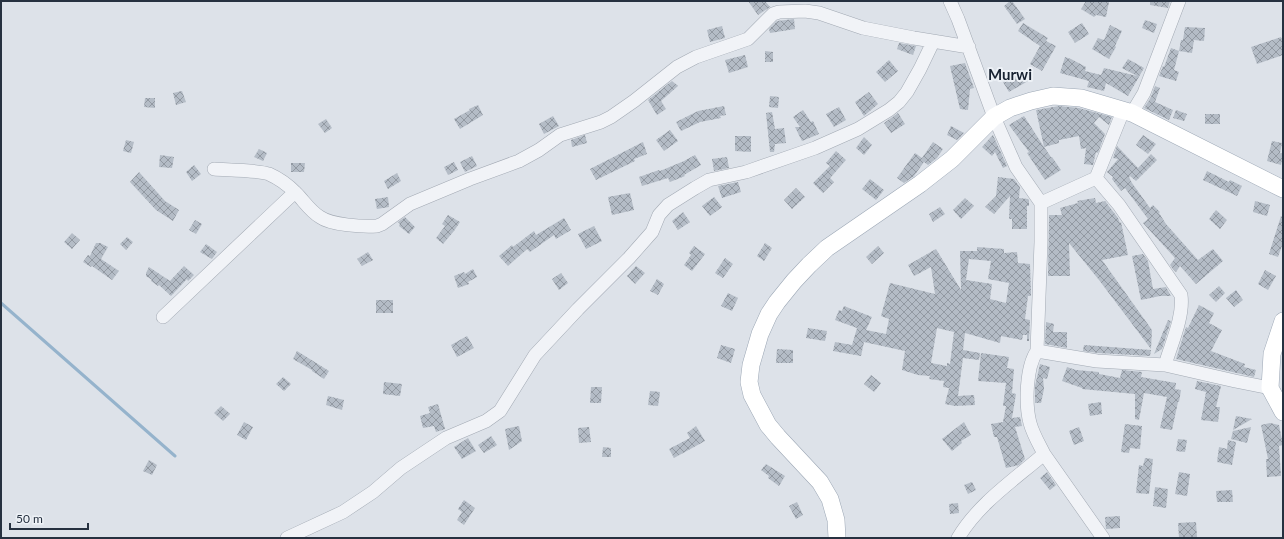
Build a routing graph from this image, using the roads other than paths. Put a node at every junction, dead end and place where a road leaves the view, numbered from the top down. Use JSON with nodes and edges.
{"nodes":[{"id":1,"x":950,"y":1,"type":"edge"},
{"id":2,"x":1180,"y":1,"type":"edge"},
{"id":3,"x":933,"y":42,"type":"junction"},
{"id":4,"x":969,"y":47,"type":"junction"},
{"id":5,"x":1128,"y":112,"type":"junction"},
{"id":6,"x":994,"y":117,"type":"junction"},
{"id":7,"x":214,"y":169,"type":"dead end"},
{"id":8,"x":1096,"y":178,"type":"junction"},
{"id":9,"x":1283,"y":189,"type":"edge"},
{"id":10,"x":295,"y":192,"type":"junction"},
{"id":11,"x":1041,"y":203,"type":"junction"},
{"id":12,"x":163,"y":317,"type":"dead end"},
{"id":13,"x":1283,"y":321,"type":"edge"},
{"id":14,"x":1037,"y":351,"type":"junction"},
{"id":15,"x":1165,"y":364,"type":"junction"},
{"id":16,"x":1270,"y":388,"type":"junction"},
{"id":17,"x":1283,"y":412,"type":"edge"},
{"id":18,"x":1044,"y":454,"type":"junction"},
{"id":19,"x":287,"y":538,"type":"edge"},
{"id":20,"x":837,"y":538,"type":"edge"},
{"id":21,"x":958,"y":538,"type":"edge"},
{"id":22,"x":1103,"y":538,"type":"edge"}],
"edges":[{"from":1,"to":4,"type":"street"},
{"from":2,"to":5,"type":"street"},
{"from":3,"to":4,"type":"street"},
{"from":3,"to":10,"type":"street"},
{"from":3,"to":19,"type":"street"},
{"from":4,"to":6,"type":"street"},
{"from":5,"to":6,"type":"main road"},
{"from":5,"to":8,"type":"street"},
{"from":5,"to":9,"type":"main road"},
{"from":6,"to":11,"type":"street"},
{"from":6,"to":20,"type":"main road"},
{"from":7,"to":10,"type":"street"},
{"from":8,"to":11,"type":"street"},
{"from":8,"to":15,"type":"street"},
{"from":10,"to":12,"type":"street"},
{"from":11,"to":14,"type":"street"},
{"from":13,"to":16,"type":"main road"},
{"from":14,"to":15,"type":"street"},
{"from":14,"to":18,"type":"street"},
{"from":15,"to":16,"type":"street"},
{"from":16,"to":17,"type":"main road"},
{"from":18,"to":21,"type":"street"},
{"from":18,"to":22,"type":"street"}]}
